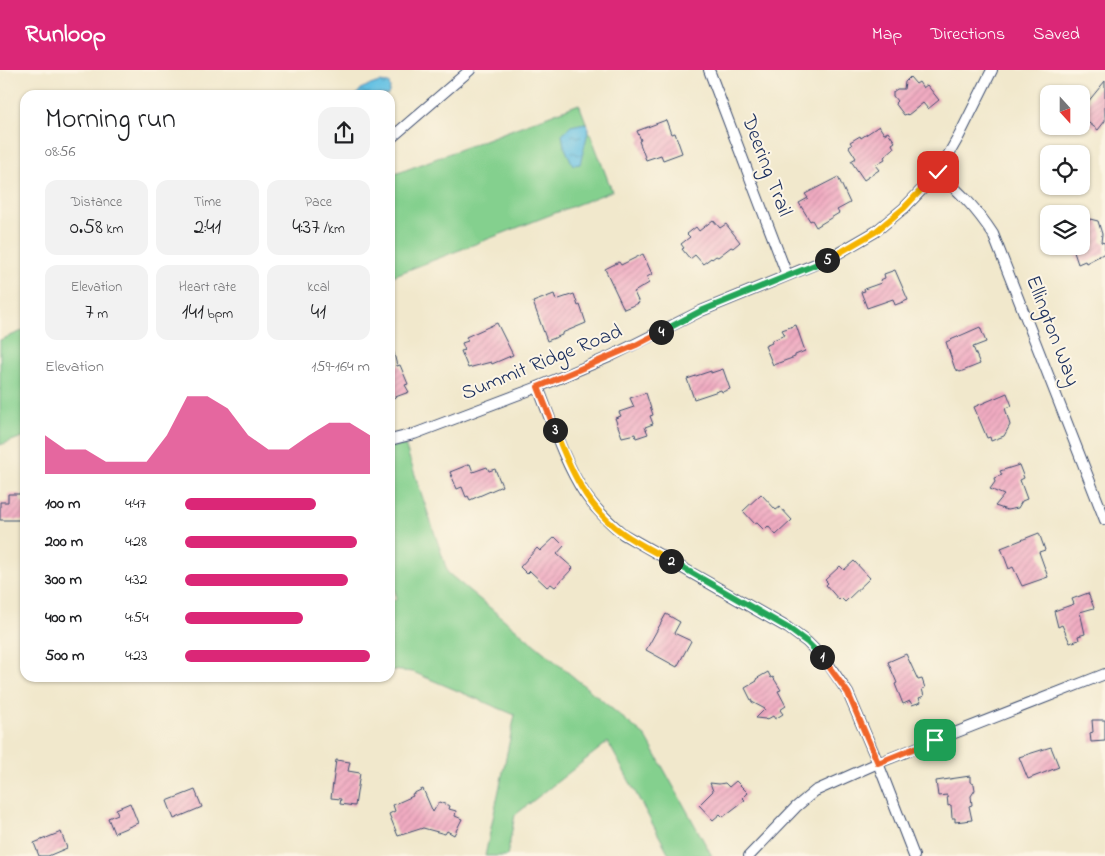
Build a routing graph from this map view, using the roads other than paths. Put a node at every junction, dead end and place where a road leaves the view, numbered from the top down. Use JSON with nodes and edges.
{"nodes":[{"id":1,"x":470,"y":70,"type":"edge"},
{"id":2,"x":709,"y":70,"type":"edge"},
{"id":3,"x":992,"y":70,"type":"edge"},
{"id":4,"x":395,"y":135,"type":"edge"},
{"id":5,"x":938,"y":172,"type":"junction"},
{"id":6,"x":787,"y":275,"type":"junction"},
{"id":7,"x":538,"y":387,"type":"junction"},
{"id":8,"x":395,"y":439,"type":"edge"},
{"id":9,"x":1105,"y":520,"type":"edge"},
{"id":10,"x":1105,"y":674,"type":"edge"},
{"id":11,"x":878,"y":763,"type":"junction"},
{"id":12,"x":749,"y":856,"type":"edge"},
{"id":13,"x":914,"y":856,"type":"edge"}],
"edges":[{"from":1,"to":4,"type":"street"},
{"from":2,"to":6,"type":"street","name":"Deering Trail"},
{"from":3,"to":5,"type":"street","name":"Summit Ridge Road"},
{"from":5,"to":6,"type":"street","name":"Summit Ridge Road"},
{"from":5,"to":9,"type":"street","name":"Ellington Way"},
{"from":6,"to":7,"type":"street","name":"Summit Ridge Road"},
{"from":7,"to":8,"type":"street","name":"Summit Ridge Road"},
{"from":7,"to":11,"type":"street"},
{"from":10,"to":11,"type":"street"},
{"from":11,"to":12,"type":"street"},
{"from":11,"to":13,"type":"street"}]}
